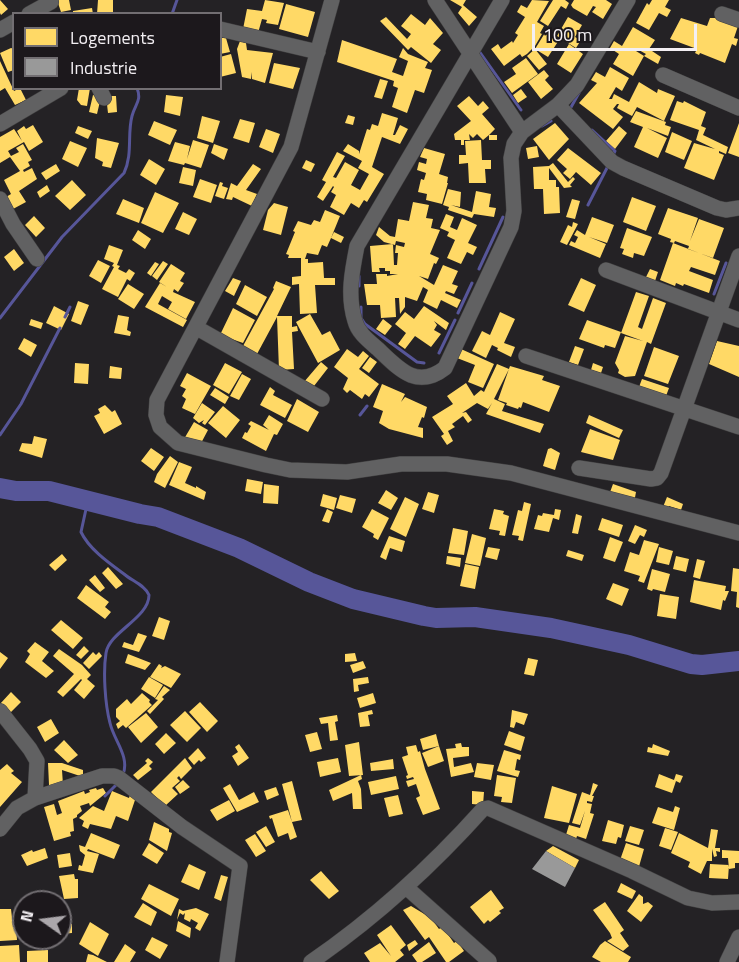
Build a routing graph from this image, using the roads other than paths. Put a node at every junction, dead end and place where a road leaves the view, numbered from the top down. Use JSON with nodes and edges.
{"nodes":[{"id":1,"x":332,"y":0,"type":"edge"},
{"id":2,"x":435,"y":0,"type":"edge"},
{"id":3,"x":502,"y":0,"type":"edge"},
{"id":4,"x":628,"y":0,"type":"edge"},
{"id":5,"x":53,"y":5,"type":"edge"},
{"id":6,"x":34,"y":12,"type":"edge"},
{"id":7,"x":722,"y":14,"type":"dead end"},
{"id":8,"x":739,"y":20,"type":"edge"},
{"id":9,"x":222,"y":28,"type":"edge"},
{"id":10,"x":318,"y":52,"type":"junction"},
{"id":11,"x":470,"y":56,"type":"junction"},
{"id":12,"x":663,"y":75,"type":"dead end"},
{"id":13,"x":58,"y":90,"type":"edge"},
{"id":14,"x":558,"y":105,"type":"junction"},
{"id":15,"x":739,"y":108,"type":"edge"},
{"id":16,"x":0,"y":124,"type":"edge"},
{"id":17,"x":522,"y":132,"type":"junction"},
{"id":18,"x":0,"y":199,"type":"edge"},
{"id":19,"x":739,"y":208,"type":"edge"},
{"id":20,"x":7,"y":227,"type":"edge"},
{"id":21,"x":739,"y":256,"type":"edge"},
{"id":22,"x":37,"y":258,"type":"dead end"},
{"id":23,"x":606,"y":270,"type":"dead end"},
{"id":24,"x":719,"y":312,"type":"junction"},
{"id":25,"x":739,"y":320,"type":"edge"},
{"id":26,"x":196,"y":328,"type":"junction"},
{"id":27,"x":526,"y":356,"type":"dead end"},
{"id":28,"x":322,"y":399,"type":"dead end"},
{"id":29,"x":684,"y":408,"type":"junction"},
{"id":30,"x":739,"y":427,"type":"edge"},
{"id":31,"x":579,"y":468,"type":"dead end"},
{"id":32,"x":739,"y":533,"type":"edge"},
{"id":33,"x":0,"y":711,"type":"edge"},
{"id":34,"x":35,"y":798,"type":"junction"},
{"id":35,"x":0,"y":829,"type":"edge"},
{"id":36,"x":407,"y":888,"type":"junction"},
{"id":37,"x":739,"y":902,"type":"edge"},
{"id":38,"x":739,"y":937,"type":"edge"},
{"id":39,"x":227,"y":962,"type":"edge"},
{"id":40,"x":311,"y":962,"type":"edge"},
{"id":41,"x":490,"y":962,"type":"edge"},
{"id":42,"x":727,"y":962,"type":"edge"}],
"edges":[{"from":1,"to":10,"type":"street"},
{"from":2,"to":11,"type":"street"},
{"from":3,"to":11,"type":"street"},
{"from":4,"to":14,"type":"street"},
{"from":5,"to":6,"type":"street"},
{"from":7,"to":8,"type":"street"},
{"from":9,"to":10,"type":"street"},
{"from":10,"to":26,"type":"street"},
{"from":11,"to":17,"type":"street"},
{"from":11,"to":17,"type":"street"},
{"from":12,"to":15,"type":"street"},
{"from":13,"to":16,"type":"street"},
{"from":14,"to":17,"type":"street"},
{"from":14,"to":19,"type":"street"},
{"from":18,"to":20,"type":"street"},
{"from":20,"to":22,"type":"street"},
{"from":21,"to":24,"type":"street"},
{"from":23,"to":24,"type":"street"},
{"from":24,"to":25,"type":"street"},
{"from":24,"to":29,"type":"street"},
{"from":26,"to":28,"type":"street"},
{"from":26,"to":32,"type":"street"},
{"from":27,"to":29,"type":"street"},
{"from":29,"to":30,"type":"street"},
{"from":29,"to":31,"type":"street"},
{"from":33,"to":34,"type":"street"},
{"from":34,"to":35,"type":"street"},
{"from":34,"to":39,"type":"street"},
{"from":36,"to":37,"type":"street"},
{"from":36,"to":40,"type":"street"},
{"from":36,"to":41,"type":"street"},
{"from":38,"to":42,"type":"street"}]}
